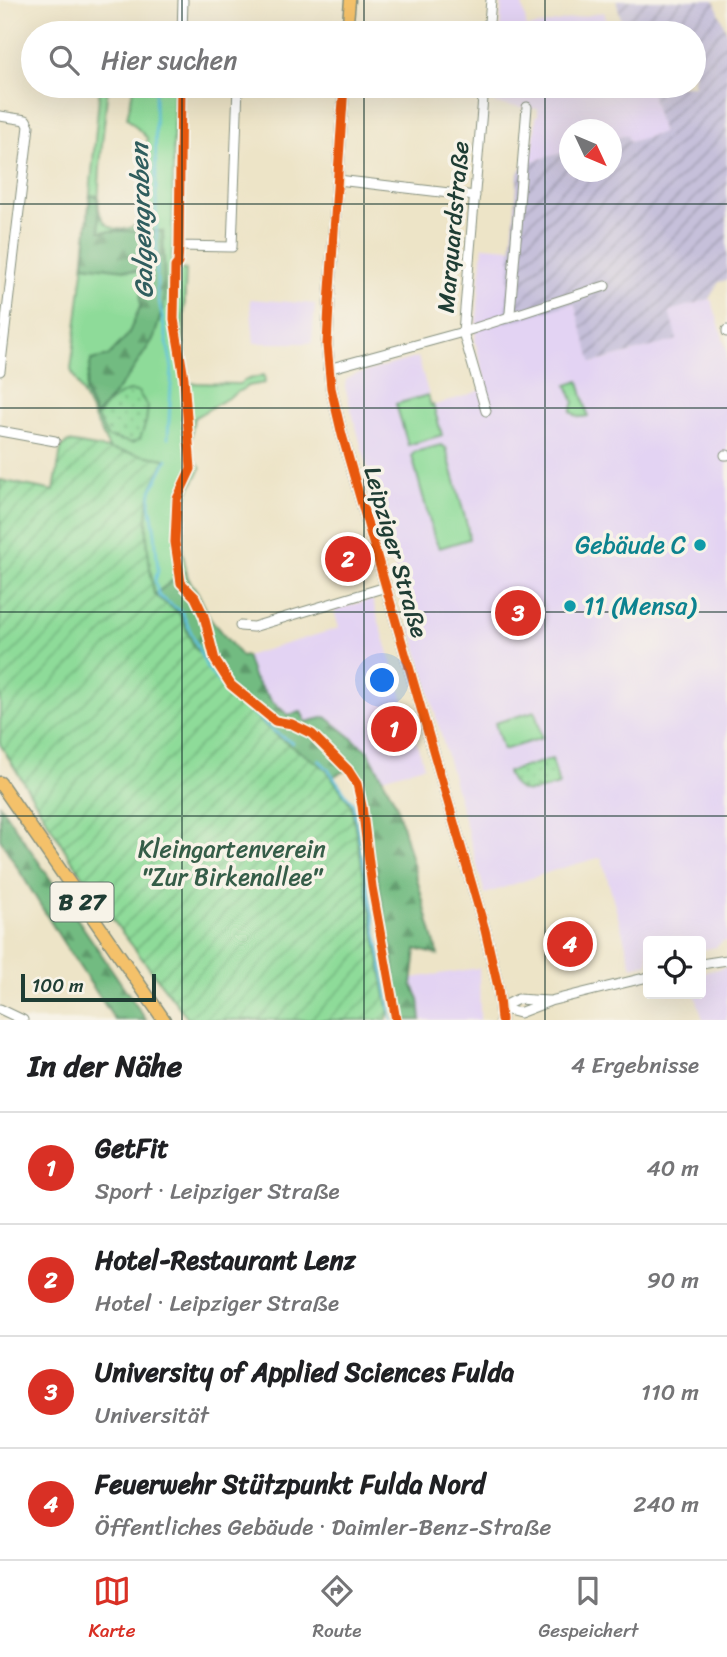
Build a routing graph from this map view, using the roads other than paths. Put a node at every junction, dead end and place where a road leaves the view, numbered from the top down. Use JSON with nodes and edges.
{"nodes":[{"id":1,"x":183,"y":0,"type":"edge"},
{"id":2,"x":350,"y":0,"type":"edge"},
{"id":3,"x":491,"y":0,"type":"edge"},
{"id":4,"x":182,"y":21,"type":"edge"},
{"id":5,"x":348,"y":21,"type":"edge"},
{"id":6,"x":489,"y":21,"type":"edge"},
{"id":7,"x":181,"y":98,"type":"edge"},
{"id":8,"x":238,"y":98,"type":"edge"},
{"id":9,"x":343,"y":98,"type":"edge"},
{"id":10,"x":483,"y":98,"type":"edge"},
{"id":11,"x":527,"y":107,"type":"dead end"},
{"id":12,"x":0,"y":116,"type":"edge"},
{"id":13,"x":338,"y":180,"type":"junction"},
{"id":14,"x":475,"y":196,"type":"junction"},
{"id":15,"x":605,"y":286,"type":"dead end"},
{"id":16,"x":508,"y":318,"type":"junction"},
{"id":17,"x":463,"y":332,"type":"junction"},
{"id":18,"x":328,"y":369,"type":"junction"},
{"id":19,"x":0,"y":371,"type":"edge"},
{"id":20,"x":486,"y":411,"type":"dead end"},
{"id":21,"x":0,"y":431,"type":"edge"},
{"id":22,"x":55,"y":441,"type":"dead end"},
{"id":23,"x":386,"y":587,"type":"junction"},
{"id":24,"x":240,"y":626,"type":"dead end"},
{"id":25,"x":0,"y":783,"type":"edge"},
{"id":26,"x":727,"y":960,"type":"edge"},
{"id":27,"x":706,"y":963,"type":"edge"},
{"id":28,"x":643,"y":978,"type":"edge"},
{"id":29,"x":0,"y":1009,"type":"edge"},
{"id":30,"x":501,"y":1014,"type":"edge"},
{"id":31,"x":23,"y":1020,"type":"edge"},
{"id":32,"x":164,"y":1020,"type":"edge"}],
"edges":[{"from":1,"to":4,"type":"street"},
{"from":2,"to":5,"type":"main road"},
{"from":3,"to":6,"type":"street"},
{"from":7,"to":8,"type":"street"},
{"from":9,"to":13,"type":"main road","name":"Leipziger Straße"},
{"from":10,"to":14,"type":"street","name":"Marquardstraße"},
{"from":11,"to":16,"type":"street"},
{"from":12,"to":19,"type":"street"},
{"from":13,"to":14,"type":"street"},
{"from":13,"to":18,"type":"main road","name":"Leipziger Straße"},
{"from":14,"to":17,"type":"street","name":"Marquardstraße"},
{"from":15,"to":16,"type":"street"},
{"from":16,"to":17,"type":"street"},
{"from":17,"to":18,"type":"street"},
{"from":17,"to":20,"type":"street","name":"Marquardstraße"},
{"from":18,"to":23,"type":"main road","name":"Leipziger Straße"},
{"from":21,"to":22,"type":"street"},
{"from":23,"to":24,"type":"street","name":"Leipziger Straße"},
{"from":23,"to":30,"type":"main road","name":"Leipziger Straße"},
{"from":25,"to":32,"type":"highway","number":"B 27"},
{"from":26,"to":27,"type":"street"},
{"from":28,"to":30,"type":"street"},
{"from":29,"to":31,"type":"street"}]}
